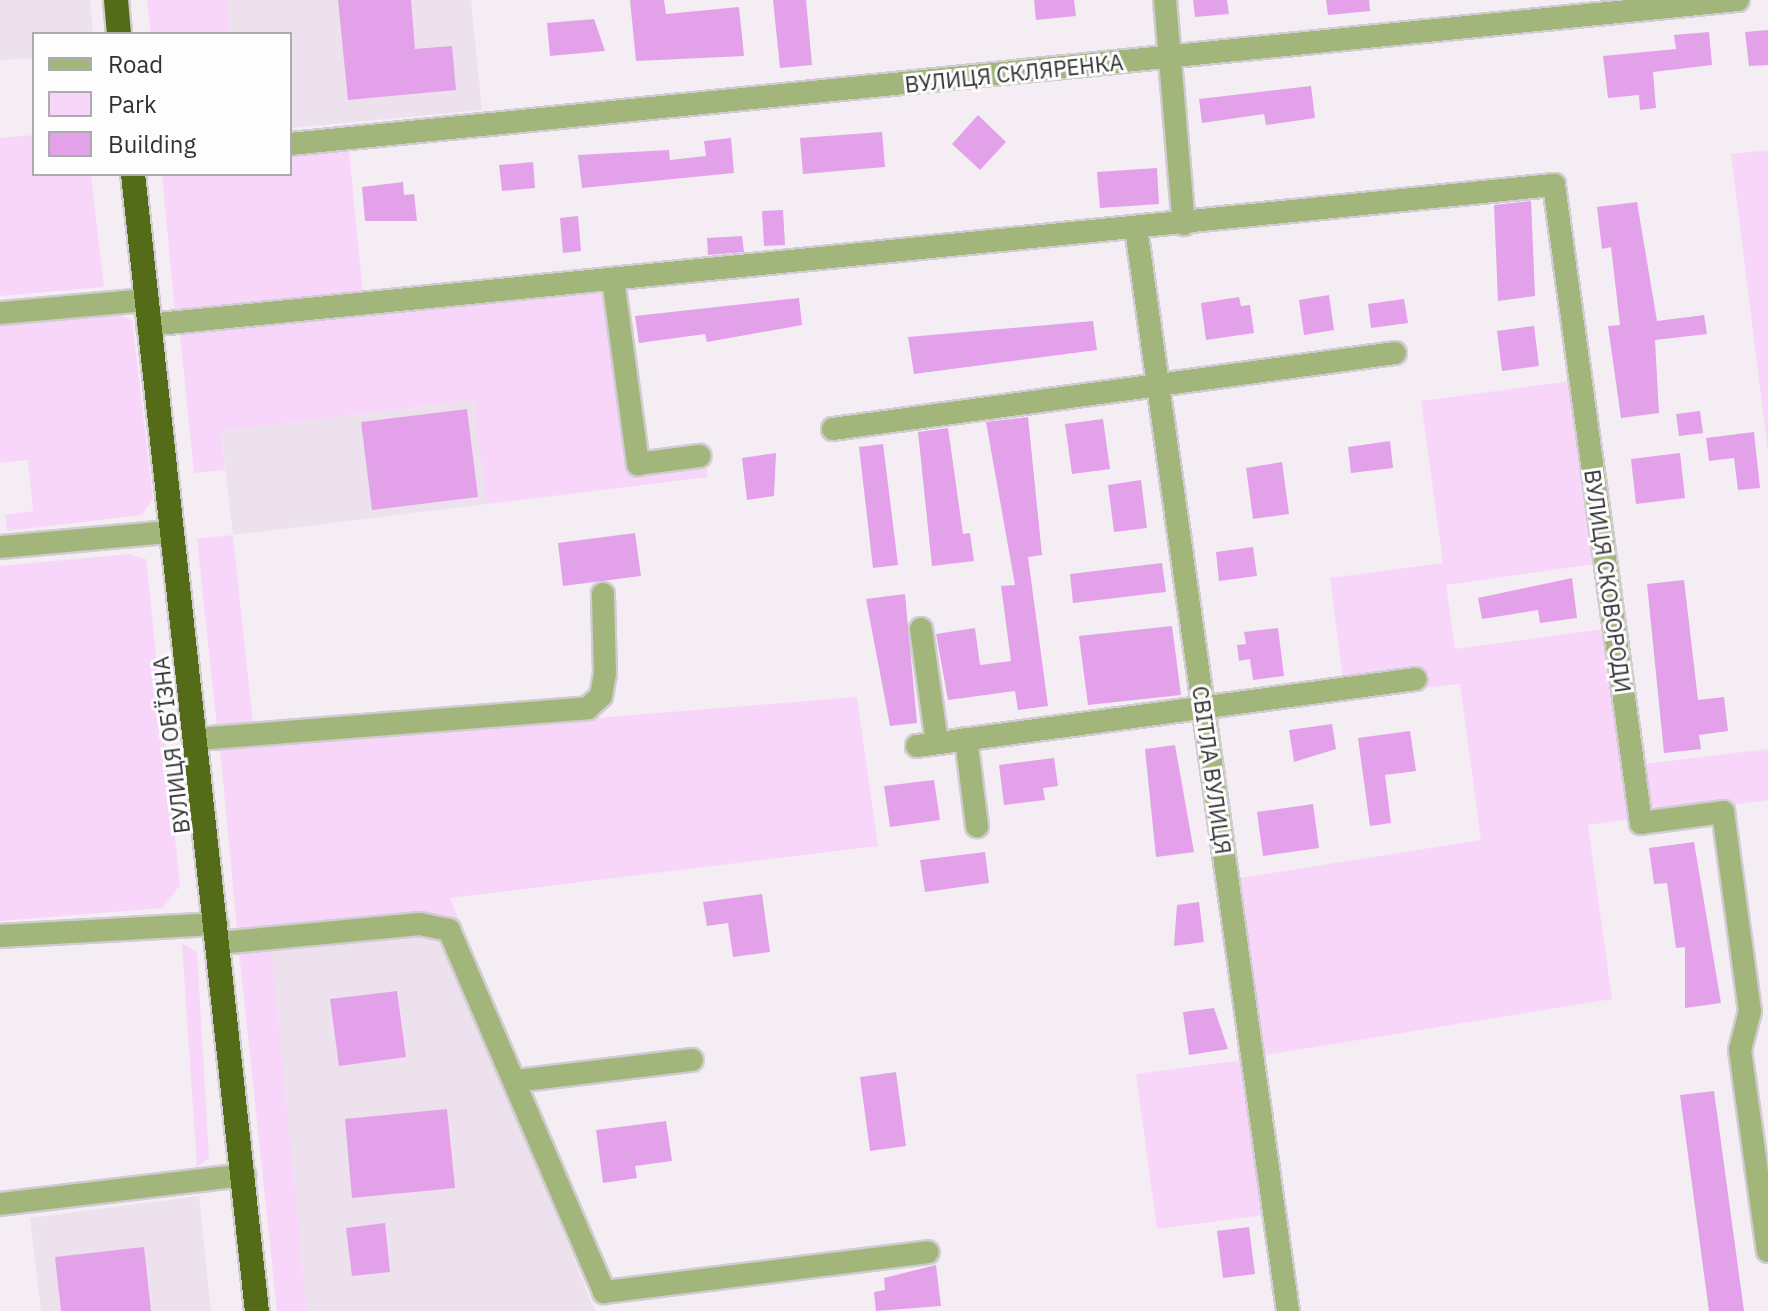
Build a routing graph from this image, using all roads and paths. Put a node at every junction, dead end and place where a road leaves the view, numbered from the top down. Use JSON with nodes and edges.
{"nodes":[{"id":1,"x":116,"y":0,"type":"edge"},
{"id":2,"x":1165,"y":0,"type":"edge"},
{"id":3,"x":1738,"y":0,"type":"edge"},
{"id":4,"x":119,"y":32,"type":"edge"},
{"id":5,"x":1168,"y":58,"type":"junction"},
{"id":6,"x":292,"y":144,"type":"edge"},
{"id":7,"x":133,"y":176,"type":"edge"},
{"id":8,"x":1184,"y":224,"type":"junction"},
{"id":9,"x":1136,"y":228,"type":"junction"},
{"id":10,"x":613,"y":279,"type":"junction"},
{"id":11,"x":146,"y":300,"type":"junction"},
{"id":12,"x":0,"y":313,"type":"edge"},
{"id":13,"x":148,"y":325,"type":"junction"},
{"id":14,"x":1395,"y":353,"type":"dead end"},
{"id":15,"x":1159,"y":384,"type":"junction"},
{"id":16,"x":833,"y":429,"type":"dead end"},
{"id":17,"x":699,"y":456,"type":"dead end"},
{"id":18,"x":169,"y":532,"type":"junction"},
{"id":19,"x":0,"y":547,"type":"edge"},
{"id":20,"x":603,"y":594,"type":"dead end"},
{"id":21,"x":921,"y":629,"type":"dead end"},
{"id":22,"x":1416,"y":679,"type":"dead end"},
{"id":23,"x":1203,"y":707,"type":"junction"},
{"id":24,"x":198,"y":739,"type":"junction"},
{"id":25,"x":966,"y":739,"type":"junction"},
{"id":26,"x":977,"y":826,"type":"dead end"},
{"id":27,"x":218,"y":933,"type":"junction"},
{"id":28,"x":0,"y":936,"type":"edge"},
{"id":29,"x":1759,"y":1010,"type":"edge"},
{"id":30,"x":692,"y":1060,"type":"dead end"},
{"id":31,"x":515,"y":1081,"type":"junction"},
{"id":32,"x":244,"y":1175,"type":"junction"},
{"id":33,"x":0,"y":1204,"type":"edge"},
{"id":34,"x":1768,"y":1251,"type":"edge"},
{"id":35,"x":928,"y":1252,"type":"dead end"},
{"id":36,"x":257,"y":1311,"type":"edge"},
{"id":37,"x":1288,"y":1311,"type":"edge"}],
"edges":[{"from":1,"to":4,"type":"highway"},
{"from":2,"to":5,"type":"street"},
{"from":3,"to":5,"type":"street","name":"ВУЛИЦЯ СКЛЯРЕНКА"},
{"from":5,"to":6,"type":"street","name":"ВУЛИЦЯ СКЛЯРЕНКА"},
{"from":5,"to":8,"type":"street"},
{"from":7,"to":11,"type":"highway","name":"ВУЛИЦЯ ОБ’ЇЗНА"},
{"from":8,"to":9,"type":"street"},
{"from":8,"to":29,"type":"street","name":"ВУЛИЦЯ СКОВОРОДИ"},
{"from":9,"to":10,"type":"street"},
{"from":9,"to":15,"type":"street","name":"СВІТЛА ВУЛИЦЯ"},
{"from":10,"to":13,"type":"street"},
{"from":10,"to":17,"type":"street"},
{"from":11,"to":12,"type":"street"},
{"from":11,"to":13,"type":"highway","name":"ВУЛИЦЯ ОБ’ЇЗНА"},
{"from":13,"to":18,"type":"highway","name":"ВУЛИЦЯ ОБ’ЇЗНА"},
{"from":14,"to":15,"type":"street"},
{"from":15,"to":16,"type":"street"},
{"from":15,"to":23,"type":"street","name":"СВІТЛА ВУЛИЦЯ"},
{"from":18,"to":19,"type":"street"},
{"from":18,"to":24,"type":"highway","name":"ВУЛИЦЯ ОБ’ЇЗНА"},
{"from":20,"to":24,"type":"street"},
{"from":21,"to":25,"type":"street"},
{"from":22,"to":23,"type":"street"},
{"from":23,"to":25,"type":"street"},
{"from":23,"to":37,"type":"street","name":"СВІТЛА ВУЛИЦЯ"},
{"from":24,"to":27,"type":"highway","name":"ВУЛИЦЯ ОБ’ЇЗНА"},
{"from":25,"to":26,"type":"street"},
{"from":27,"to":28,"type":"street"},
{"from":27,"to":31,"type":"street"},
{"from":27,"to":32,"type":"highway","name":"ВУЛИЦЯ ОБ’ЇЗНА"},
{"from":29,"to":34,"type":"street","name":"ВУЛИЦЯ СКОВОРОДИ"},
{"from":30,"to":31,"type":"street"},
{"from":31,"to":35,"type":"street"},
{"from":32,"to":33,"type":"street"},
{"from":32,"to":36,"type":"highway","name":"ВУЛИЦЯ ОБ’ЇЗНА"}]}
